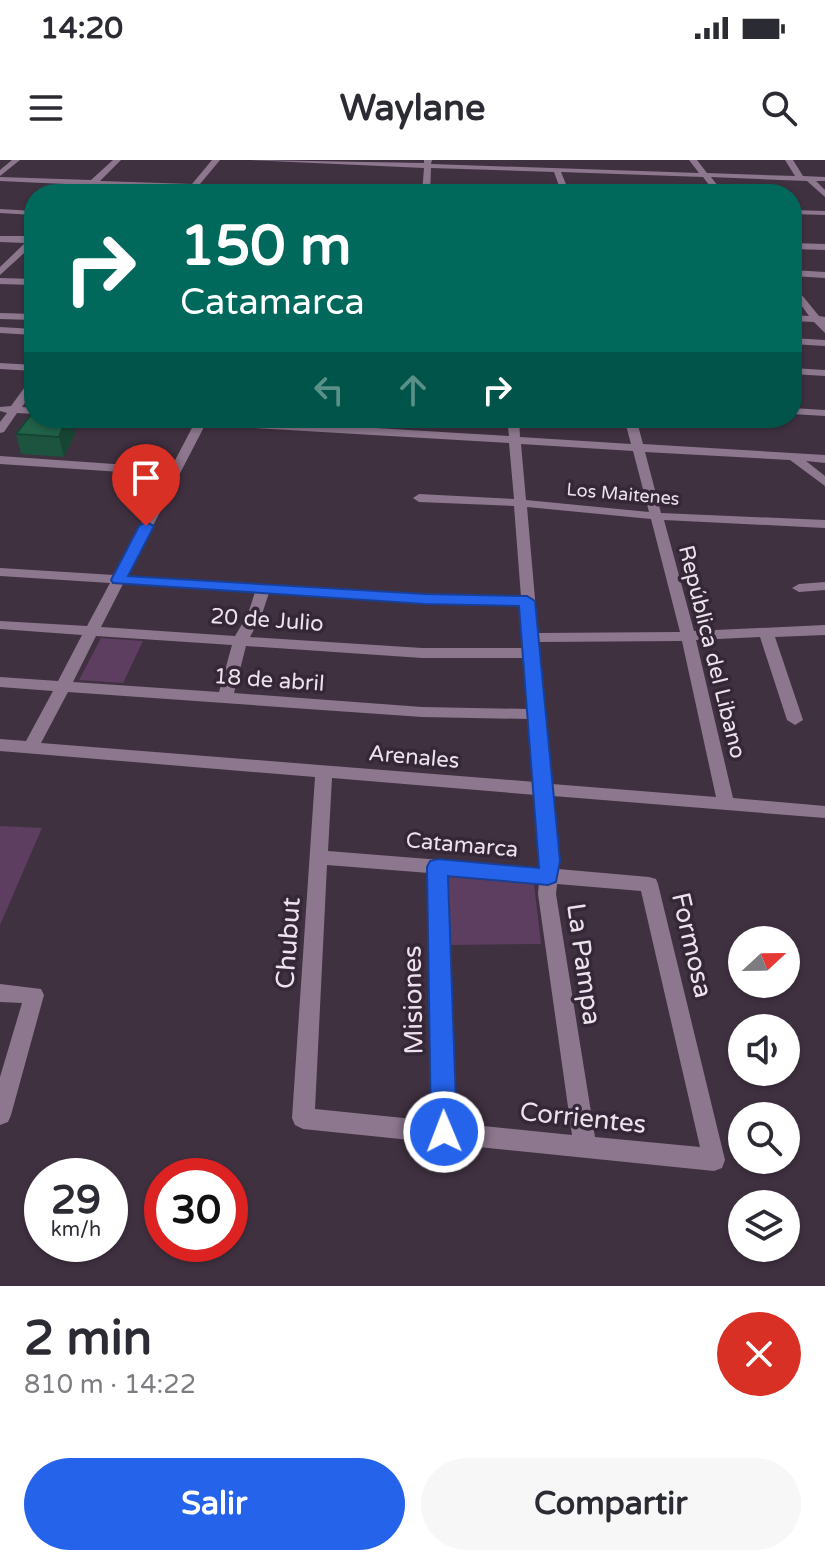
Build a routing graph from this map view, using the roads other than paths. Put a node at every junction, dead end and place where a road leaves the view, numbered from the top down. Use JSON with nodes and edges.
{"nodes":[{"id":1,"x":16,"y":160,"type":"edge"},
{"id":2,"x":117,"y":160,"type":"edge"},
{"id":3,"x":216,"y":160,"type":"edge"},
{"id":4,"x":254,"y":160,"type":"edge"},
{"id":5,"x":693,"y":160,"type":"edge"},
{"id":6,"x":789,"y":160,"type":"edge"},
{"id":7,"x":341,"y":162,"type":"edge"},
{"id":8,"x":428,"y":163,"type":"edge"},
{"id":9,"x":522,"y":165,"type":"edge"},
{"id":10,"x":557,"y":171,"type":"junction"},
{"id":11,"x":335,"y":173,"type":"dead end"},
{"id":12,"x":704,"y":175,"type":"junction"},
{"id":13,"x":0,"y":176,"type":"edge"},
{"id":14,"x":806,"y":179,"type":"junction"},
{"id":15,"x":825,"y":179,"type":"edge"},
{"id":16,"x":94,"y":182,"type":"junction"},
{"id":17,"x":136,"y":184,"type":"edge"},
{"id":18,"x":196,"y":184,"type":"edge"},
{"id":19,"x":427,"y":184,"type":"edge"},
{"id":20,"x":562,"y":184,"type":"edge"},
{"id":21,"x":712,"y":184,"type":"edge"},
{"id":22,"x":825,"y":195,"type":"edge"},
{"id":23,"x":0,"y":211,"type":"edge"},
{"id":24,"x":24,"y":212,"type":"edge"},
{"id":25,"x":802,"y":212,"type":"edge"},
{"id":26,"x":825,"y":213,"type":"edge"},
{"id":27,"x":0,"y":239,"type":"edge"},
{"id":28,"x":24,"y":240,"type":"edge"},
{"id":29,"x":802,"y":246,"type":"edge"},
{"id":30,"x":825,"y":247,"type":"edge"},
{"id":31,"x":24,"y":249,"type":"edge"},
{"id":32,"x":0,"y":272,"type":"edge"},
{"id":33,"x":802,"y":274,"type":"edge"},
{"id":34,"x":825,"y":275,"type":"edge"},
{"id":35,"x":0,"y":281,"type":"edge"},
{"id":36,"x":24,"y":282,"type":"edge"},
{"id":37,"x":802,"y":297,"type":"edge"},
{"id":38,"x":0,"y":316,"type":"edge"},
{"id":39,"x":24,"y":317,"type":"edge"},
{"id":40,"x":821,"y":319,"type":"edge"},
{"id":41,"x":0,"y":330,"type":"edge"},
{"id":42,"x":825,"y":330,"type":"edge"},
{"id":43,"x":24,"y":331,"type":"edge"},
{"id":44,"x":802,"y":342,"type":"edge"},
{"id":45,"x":825,"y":343,"type":"edge"},
{"id":46,"x":0,"y":366,"type":"edge"},
{"id":47,"x":24,"y":367,"type":"edge"},
{"id":48,"x":802,"y":372,"type":"edge"},
{"id":49,"x":825,"y":373,"type":"edge"},
{"id":50,"x":24,"y":392,"type":"edge"},
{"id":51,"x":6,"y":410,"type":"edge"},
{"id":52,"x":802,"y":412,"type":"edge"},
{"id":53,"x":825,"y":413,"type":"edge"},
{"id":54,"x":197,"y":428,"type":"edge"},
{"id":55,"x":336,"y":428,"type":"edge"},
{"id":56,"x":410,"y":428,"type":"edge"},
{"id":57,"x":514,"y":428,"type":"edge"},
{"id":58,"x":632,"y":428,"type":"edge"},
{"id":59,"x":0,"y":430,"type":"edge"},
{"id":60,"x":410,"y":433,"type":"junction"},
{"id":61,"x":515,"y":440,"type":"junction"},
{"id":62,"x":637,"y":446,"type":"junction"},
{"id":63,"x":793,"y":457,"type":"junction"},
{"id":64,"x":825,"y":459,"type":"edge"},
{"id":65,"x":0,"y":460,"type":"edge"},
{"id":66,"x":174,"y":472,"type":"junction"},
{"id":67,"x":825,"y":482,"type":"edge"},
{"id":68,"x":419,"y":498,"type":"dead end"},
{"id":69,"x":520,"y":503,"type":"junction"},
{"id":70,"x":654,"y":516,"type":"junction"},
{"id":71,"x":825,"y":524,"type":"edge"},
{"id":72,"x":0,"y":572,"type":"edge"},
{"id":73,"x":118,"y":580,"type":"junction"},
{"id":74,"x":825,"y":586,"type":"edge"},
{"id":75,"x":799,"y":588,"type":"dead end"},
{"id":76,"x":263,"y":589,"type":"junction"},
{"id":77,"x":527,"y":601,"type":"junction"},
{"id":78,"x":0,"y":625,"type":"edge"},
{"id":79,"x":92,"y":630,"type":"junction"},
{"id":80,"x":825,"y":630,"type":"edge"},
{"id":81,"x":766,"y":633,"type":"junction"},
{"id":82,"x":688,"y":636,"type":"junction"},
{"id":83,"x":240,"y":641,"type":"junction"},
{"id":84,"x":531,"y":646,"type":"junction"},
{"id":85,"x":0,"y":682,"type":"edge"},
{"id":86,"x":63,"y":686,"type":"junction"},
{"id":87,"x":225,"y":699,"type":"junction"},
{"id":88,"x":536,"y":714,"type":"junction"},
{"id":89,"x":795,"y":720,"type":"dead end"},
{"id":90,"x":0,"y":745,"type":"edge"},
{"id":91,"x":31,"y":747,"type":"junction"},
{"id":92,"x":324,"y":772,"type":"junction"},
{"id":93,"x":542,"y":789,"type":"junction"},
{"id":94,"x":726,"y":804,"type":"junction"},
{"id":95,"x":825,"y":812,"type":"edge"},
{"id":96,"x":320,"y":857,"type":"junction"},
{"id":97,"x":438,"y":867,"type":"junction"},
{"id":98,"x":548,"y":877,"type":"junction"},
{"id":99,"x":649,"y":884,"type":"joint"},
{"id":100,"x":0,"y":993,"type":"edge"},
{"id":101,"x":0,"y":1115,"type":"edge"},
{"id":102,"x":303,"y":1118,"type":"joint"},
{"id":103,"x":444,"y":1132,"type":"junction"},
{"id":104,"x":585,"y":1146,"type":"junction"},
{"id":105,"x":714,"y":1160,"type":"joint"}],
"edges":[{"from":1,"to":13,"type":"street"},
{"from":2,"to":16,"type":"street"},
{"from":3,"to":18,"type":"street"},
{"from":4,"to":7,"type":"street"},
{"from":5,"to":12,"type":"street"},
{"from":6,"to":14,"type":"street"},
{"from":7,"to":8,"type":"street"},
{"from":7,"to":11,"type":"street"},
{"from":8,"to":9,"type":"street"},
{"from":8,"to":19,"type":"street"},
{"from":9,"to":10,"type":"street"},
{"from":10,"to":12,"type":"street"},
{"from":10,"to":20,"type":"street"},
{"from":12,"to":14,"type":"street"},
{"from":12,"to":21,"type":"street"},
{"from":13,"to":16,"type":"street"},
{"from":14,"to":15,"type":"street"},
{"from":14,"to":22,"type":"street"},
{"from":16,"to":17,"type":"street"},
{"from":23,"to":24,"type":"street"},
{"from":25,"to":26,"type":"street"},
{"from":27,"to":28,"type":"street"},
{"from":29,"to":30,"type":"street"},
{"from":31,"to":32,"type":"street"},
{"from":33,"to":34,"type":"street"},
{"from":35,"to":36,"type":"street"},
{"from":37,"to":40,"type":"street"},
{"from":38,"to":39,"type":"street"},
{"from":40,"to":42,"type":"street"},
{"from":41,"to":43,"type":"street"},
{"from":44,"to":45,"type":"street"},
{"from":46,"to":47,"type":"street"},
{"from":48,"to":49,"type":"street"},
{"from":50,"to":51,"type":"street"},
{"from":51,"to":59,"type":"street"},
{"from":52,"to":53,"type":"street"},
{"from":54,"to":66,"type":"street"},
{"from":55,"to":60,"type":"street"},
{"from":56,"to":60,"type":"street"},
{"from":57,"to":61,"type":"street","name":"La Pampa"},
{"from":58,"to":62,"type":"street","name":"República del Libano"},
{"from":60,"to":61,"type":"street"},
{"from":61,"to":62,"type":"street"},
{"from":61,"to":69,"type":"street","name":"La Pampa"},
{"from":62,"to":63,"type":"street"},
{"from":62,"to":70,"type":"street","name":"República del Libano"},
{"from":63,"to":64,"type":"street"},
{"from":63,"to":67,"type":"street"},
{"from":65,"to":66,"type":"street"},
{"from":66,"to":73,"type":"street"},
{"from":68,"to":69,"type":"street","name":"Los Maitenes"},
{"from":69,"to":70,"type":"street","name":"Los Maitenes"},
{"from":69,"to":77,"type":"street","name":"La Pampa"},
{"from":70,"to":71,"type":"street","name":"Los Maitenes"},
{"from":70,"to":82,"type":"street","name":"República del Libano"},
{"from":72,"to":73,"type":"street"},
{"from":73,"to":76,"type":"street"},
{"from":73,"to":79,"type":"street"},
{"from":74,"to":75,"type":"street"},
{"from":76,"to":77,"type":"street"},
{"from":76,"to":83,"type":"street"},
{"from":77,"to":84,"type":"street","name":"La Pampa"},
{"from":78,"to":79,"type":"street","name":"20 de Julio"},
{"from":79,"to":83,"type":"street","name":"20 de Julio"},
{"from":79,"to":86,"type":"street"},
{"from":80,"to":81,"type":"street","name":"20 de Julio"},
{"from":81,"to":82,"type":"street","name":"20 de Julio"},
{"from":81,"to":89,"type":"street"},
{"from":82,"to":84,"type":"street","name":"20 de Julio"},
{"from":82,"to":94,"type":"street","name":"República del Libano"},
{"from":83,"to":84,"type":"street","name":"20 de Julio"},
{"from":83,"to":87,"type":"street"},
{"from":84,"to":88,"type":"street","name":"La Pampa"},
{"from":85,"to":86,"type":"street","name":"18 de abril"},
{"from":86,"to":87,"type":"street","name":"18 de abril"},
{"from":86,"to":91,"type":"street"},
{"from":87,"to":88,"type":"street","name":"18 de abril"},
{"from":88,"to":93,"type":"street","name":"La Pampa"},
{"from":90,"to":91,"type":"street","name":"Arenales"},
{"from":91,"to":92,"type":"street","name":"Arenales"},
{"from":92,"to":93,"type":"street","name":"Arenales"},
{"from":92,"to":96,"type":"street","name":"Chubut"},
{"from":93,"to":94,"type":"street","name":"Arenales"},
{"from":93,"to":98,"type":"street","name":"La Pampa"},
{"from":94,"to":95,"type":"street","name":"Arenales"},
{"from":96,"to":97,"type":"street","name":"Catamarca"},
{"from":96,"to":102,"type":"street","name":"Chubut"},
{"from":97,"to":98,"type":"street","name":"Catamarca"},
{"from":97,"to":103,"type":"street","name":"Misiones"},
{"from":98,"to":99,"type":"street","name":"Catamarca"},
{"from":98,"to":104,"type":"street","name":"La Pampa"},
{"from":99,"to":105,"type":"street","name":"Formosa"},
{"from":100,"to":101,"type":"street"},
{"from":102,"to":103,"type":"street","name":"Corrientes"},
{"from":103,"to":104,"type":"street","name":"Corrientes"},
{"from":104,"to":105,"type":"street","name":"Corrientes"}]}
